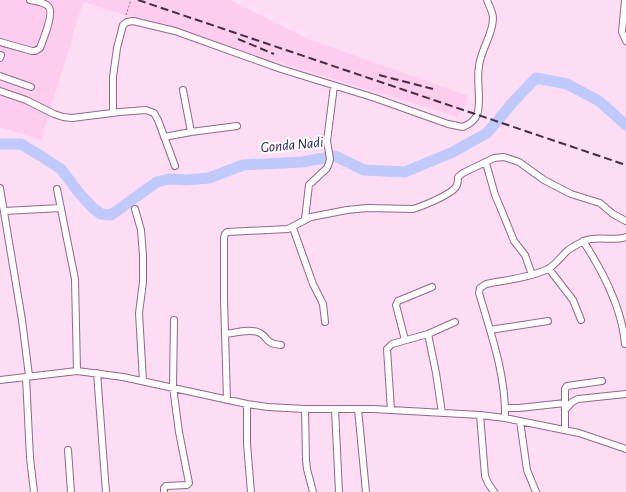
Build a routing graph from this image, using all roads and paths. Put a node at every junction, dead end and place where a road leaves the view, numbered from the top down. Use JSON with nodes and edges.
{"nodes":[{"id":1,"x":30,"y":0,"type":"edge"},
{"id":2,"x":131,"y":0,"type":"edge"},
{"id":3,"x":487,"y":0,"type":"edge"},
{"id":4,"x":624,"y":0,"type":"edge"},
{"id":5,"x":125,"y":24,"type":"junction"},
{"id":6,"x":626,"y":41,"type":"edge"},
{"id":7,"x":0,"y":42,"type":"edge"},
{"id":8,"x":0,"y":76,"type":"edge"},
{"id":9,"x":334,"y":86,"type":"junction"},
{"id":10,"x":31,"y":87,"type":"dead end"},
{"id":11,"x":183,"y":90,"type":"dead end"},
{"id":12,"x":0,"y":91,"type":"edge"},
{"id":13,"x":113,"y":112,"type":"junction"},
{"id":14,"x":237,"y":126,"type":"dead end"},
{"id":15,"x":191,"y":132,"type":"junction"},
{"id":16,"x":164,"y":137,"type":"junction"},
{"id":17,"x":486,"y":163,"type":"junction"},
{"id":18,"x":175,"y":166,"type":"dead end"},
{"id":19,"x":0,"y":188,"type":"edge"},
{"id":20,"x":57,"y":189,"type":"dead end"},
{"id":21,"x":61,"y":208,"type":"junction"},
{"id":22,"x":135,"y":209,"type":"dead end"},
{"id":23,"x":4,"y":211,"type":"junction"},
{"id":24,"x":305,"y":220,"type":"junction"},
{"id":25,"x":626,"y":221,"type":"edge"},
{"id":26,"x":293,"y":228,"type":"junction"},
{"id":27,"x":626,"y":237,"type":"edge"},
{"id":28,"x":583,"y":242,"type":"junction"},
{"id":29,"x":549,"y":269,"type":"junction"},
{"id":30,"x":532,"y":275,"type":"junction"},
{"id":31,"x":432,"y":287,"type":"dead end"},
{"id":32,"x":174,"y":320,"type":"dead end"},
{"id":33,"x":581,"y":320,"type":"dead end"},
{"id":34,"x":548,"y":321,"type":"dead end"},
{"id":35,"x":326,"y":322,"type":"dead end"},
{"id":36,"x":455,"y":322,"type":"dead end"},
{"id":37,"x":490,"y":330,"type":"junction"},
{"id":38,"x":225,"y":334,"type":"junction"},
{"id":39,"x":428,"y":334,"type":"junction"},
{"id":40,"x":405,"y":340,"type":"junction"},
{"id":41,"x":625,"y":344,"type":"edge"},
{"id":42,"x":281,"y":345,"type":"dead end"},
{"id":43,"x":77,"y":371,"type":"junction"},
{"id":44,"x":97,"y":373,"type":"junction"},
{"id":45,"x":28,"y":376,"type":"junction"},
{"id":46,"x":0,"y":380,"type":"edge"},
{"id":47,"x":143,"y":381,"type":"junction"},
{"id":48,"x":602,"y":381,"type":"dead end"},
{"id":49,"x":173,"y":387,"type":"junction"},
{"id":50,"x":626,"y":394,"type":"edge"},
{"id":51,"x":227,"y":400,"type":"junction"},
{"id":52,"x":565,"y":403,"type":"junction"},
{"id":53,"x":247,"y":404,"type":"junction"},
{"id":54,"x":505,"y":408,"type":"junction"},
{"id":55,"x":305,"y":409,"type":"junction"},
{"id":56,"x":335,"y":409,"type":"junction"},
{"id":57,"x":358,"y":409,"type":"junction"},
{"id":58,"x":392,"y":410,"type":"junction"},
{"id":59,"x":565,"y":410,"type":"junction"},
{"id":60,"x":442,"y":413,"type":"junction"},
{"id":61,"x":480,"y":415,"type":"junction"},
{"id":62,"x":505,"y":418,"type":"junction"},
{"id":63,"x":520,"y":421,"type":"junction"},
{"id":64,"x":565,"y":430,"type":"junction"},
{"id":65,"x":626,"y":449,"type":"edge"},
{"id":66,"x":68,"y":450,"type":"dead end"},
{"id":67,"x":34,"y":492,"type":"edge"},
{"id":68,"x":71,"y":492,"type":"edge"},
{"id":69,"x":106,"y":492,"type":"edge"},
{"id":70,"x":164,"y":492,"type":"edge"},
{"id":71,"x":251,"y":492,"type":"edge"},
{"id":72,"x":313,"y":492,"type":"edge"},
{"id":73,"x":339,"y":492,"type":"edge"},
{"id":74,"x":366,"y":492,"type":"edge"},
{"id":75,"x":494,"y":492,"type":"edge"},
{"id":76,"x":536,"y":492,"type":"edge"}],
"edges":[{"from":1,"to":7,"type":"street"},
{"from":2,"to":5,"type":"path"},
{"from":3,"to":9,"type":"street"},
{"from":4,"to":6,"type":"street"},
{"from":5,"to":9,"type":"street"},
{"from":5,"to":13,"type":"street"},
{"from":8,"to":10,"type":"street"},
{"from":9,"to":24,"type":"street"},
{"from":11,"to":15,"type":"street"},
{"from":12,"to":13,"type":"street"},
{"from":13,"to":16,"type":"street"},
{"from":14,"to":15,"type":"street"},
{"from":15,"to":16,"type":"street"},
{"from":16,"to":18,"type":"street"},
{"from":17,"to":24,"type":"street"},
{"from":17,"to":25,"type":"street"},
{"from":17,"to":30,"type":"street"},
{"from":19,"to":23,"type":"street"},
{"from":20,"to":21,"type":"street"},
{"from":21,"to":23,"type":"street"},
{"from":21,"to":43,"type":"street"},
{"from":22,"to":47,"type":"street"},
{"from":23,"to":45,"type":"street"},
{"from":24,"to":26,"type":"street"},
{"from":26,"to":35,"type":"street"},
{"from":26,"to":38,"type":"street"},
{"from":27,"to":28,"type":"street"},
{"from":28,"to":29,"type":"street"},
{"from":28,"to":41,"type":"street"},
{"from":29,"to":30,"type":"street"},
{"from":29,"to":33,"type":"street"},
{"from":30,"to":37,"type":"street"},
{"from":31,"to":40,"type":"street"},
{"from":32,"to":49,"type":"street"},
{"from":34,"to":37,"type":"street"},
{"from":36,"to":39,"type":"street"},
{"from":37,"to":54,"type":"street"},
{"from":38,"to":42,"type":"street"},
{"from":38,"to":51,"type":"street"},
{"from":39,"to":40,"type":"street"},
{"from":39,"to":60,"type":"street"},
{"from":40,"to":58,"type":"street"},
{"from":43,"to":44,"type":"street"},
{"from":43,"to":45,"type":"street"},
{"from":44,"to":47,"type":"street"},
{"from":44,"to":69,"type":"street"},
{"from":45,"to":46,"type":"street"},
{"from":45,"to":67,"type":"street"},
{"from":47,"to":49,"type":"street"},
{"from":48,"to":52,"type":"street"},
{"from":49,"to":51,"type":"street"},
{"from":49,"to":70,"type":"street"},
{"from":50,"to":59,"type":"street"},
{"from":51,"to":53,"type":"street"},
{"from":52,"to":54,"type":"street"},
{"from":52,"to":59,"type":"street"},
{"from":53,"to":55,"type":"street"},
{"from":53,"to":71,"type":"street"},
{"from":54,"to":62,"type":"street"},
{"from":55,"to":56,"type":"street"},
{"from":55,"to":72,"type":"street"},
{"from":56,"to":57,"type":"street"},
{"from":56,"to":73,"type":"street"},
{"from":57,"to":58,"type":"street"},
{"from":57,"to":74,"type":"street"},
{"from":58,"to":60,"type":"street"},
{"from":59,"to":64,"type":"street"},
{"from":60,"to":61,"type":"street"},
{"from":61,"to":62,"type":"street"},
{"from":61,"to":75,"type":"street"},
{"from":62,"to":63,"type":"street"},
{"from":63,"to":64,"type":"street"},
{"from":63,"to":76,"type":"street"},
{"from":64,"to":65,"type":"street"},
{"from":66,"to":68,"type":"street"}]}
